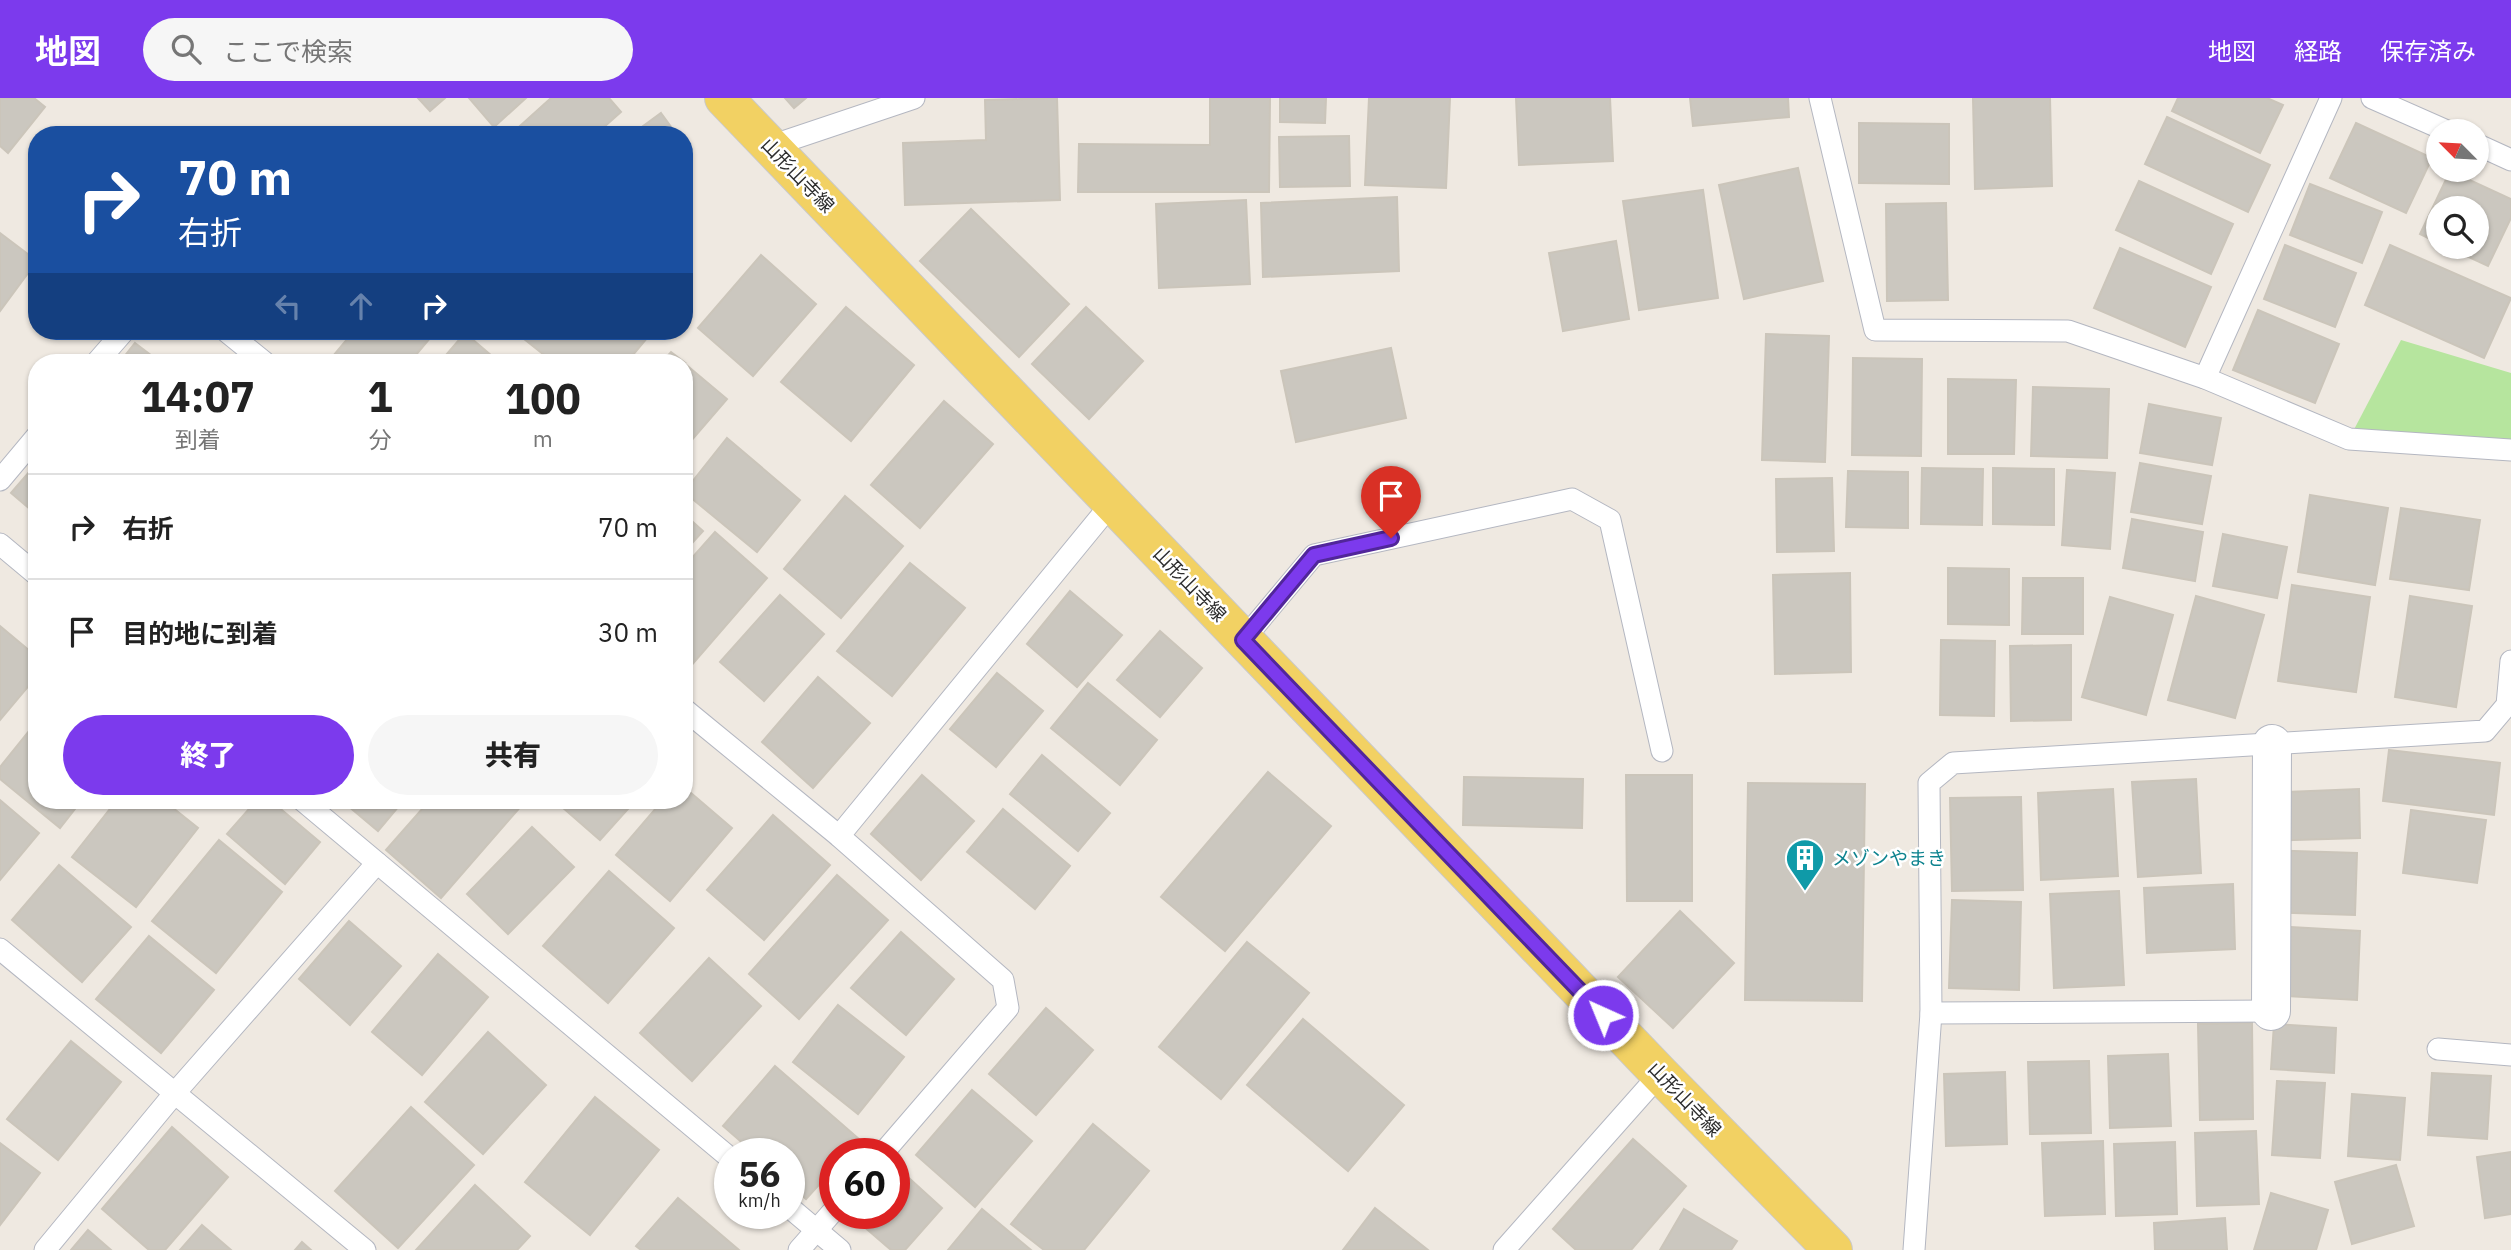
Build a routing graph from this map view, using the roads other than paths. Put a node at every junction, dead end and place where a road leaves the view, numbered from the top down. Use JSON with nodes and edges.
{"nodes":[{"id":1,"x":724,"y":98,"type":"edge"},
{"id":2,"x":914,"y":98,"type":"edge"},
{"id":3,"x":1820,"y":98,"type":"edge"},
{"id":4,"x":2331,"y":98,"type":"edge"},
{"id":5,"x":2372,"y":98,"type":"edge"},
{"id":6,"x":2426,"y":122,"type":"edge"},
{"id":7,"x":771,"y":146,"type":"junction"},
{"id":8,"x":2489,"y":150,"type":"edge"},
{"id":9,"x":2511,"y":159,"type":"edge"},
{"id":10,"x":116,"y":340,"type":"edge"},
{"id":11,"x":237,"y":340,"type":"edge"},
{"id":12,"x":104,"y":354,"type":"edge"},
{"id":13,"x":254,"y":354,"type":"edge"},
{"id":14,"x":2205,"y":378,"type":"junction"},
{"id":15,"x":28,"y":447,"type":"edge"},
{"id":16,"x":2511,"y":450,"type":"edge"},
{"id":17,"x":0,"y":480,"type":"edge"},
{"id":18,"x":1112,"y":503,"type":"junction"},
{"id":19,"x":0,"y":544,"type":"edge"},
{"id":20,"x":28,"y":567,"type":"edge"},
{"id":21,"x":1243,"y":640,"type":"junction"},
{"id":22,"x":2511,"y":661,"type":"edge"},
{"id":23,"x":693,"y":716,"type":"edge"},
{"id":24,"x":2272,"y":744,"type":"junction"},
{"id":25,"x":1661,"y":751,"type":"dead end"},
{"id":26,"x":313,"y":809,"type":"edge"},
{"id":27,"x":839,"y":836,"type":"junction"},
{"id":28,"x":377,"y":863,"type":"junction"},
{"id":29,"x":0,"y":949,"type":"edge"},
{"id":30,"x":2271,"y":1011,"type":"joint"},
{"id":31,"x":1931,"y":1013,"type":"junction"},
{"id":32,"x":2438,"y":1049,"type":"dead end"},
{"id":33,"x":2511,"y":1055,"type":"edge"},
{"id":34,"x":1660,"y":1074,"type":"junction"},
{"id":35,"x":174,"y":1094,"type":"junction"},
{"id":36,"x":896,"y":1138,"type":"edge"},
{"id":37,"x":714,"y":1145,"type":"edge"},
{"id":38,"x":805,"y":1221,"type":"edge"},
{"id":39,"x":819,"y":1227,"type":"edge"},
{"id":40,"x":816,"y":1230,"type":"junction"},
{"id":41,"x":44,"y":1250,"type":"edge"},
{"id":42,"x":365,"y":1250,"type":"edge"},
{"id":43,"x":799,"y":1250,"type":"edge"},
{"id":44,"x":840,"y":1250,"type":"edge"},
{"id":45,"x":1504,"y":1250,"type":"edge"},
{"id":46,"x":1833,"y":1250,"type":"edge"},
{"id":47,"x":1914,"y":1250,"type":"edge"}],
"edges":[{"from":1,"to":7,"type":"main road","name":"山形山寺線"},
{"from":2,"to":7,"type":"lane"},
{"from":3,"to":14,"type":"lane"},
{"from":4,"to":14,"type":"lane"},
{"from":5,"to":6,"type":"lane"},
{"from":7,"to":18,"type":"main road","name":"山形山寺線"},
{"from":8,"to":9,"type":"lane"},
{"from":10,"to":12,"type":"lane"},
{"from":11,"to":13,"type":"lane"},
{"from":14,"to":16,"type":"lane"},
{"from":15,"to":17,"type":"lane"},
{"from":18,"to":21,"type":"main road","name":"山形山寺線"},
{"from":18,"to":27,"type":"lane"},
{"from":19,"to":20,"type":"lane"},
{"from":21,"to":25,"type":"lane"},
{"from":21,"to":34,"type":"main road","name":"山形山寺線"},
{"from":22,"to":24,"type":"lane"},
{"from":23,"to":27,"type":"lane"},
{"from":24,"to":30,"type":"street"},
{"from":24,"to":31,"type":"lane"},
{"from":26,"to":28,"type":"lane"},
{"from":27,"to":36,"type":"lane"},
{"from":28,"to":35,"type":"lane"},
{"from":28,"to":37,"type":"lane"},
{"from":29,"to":35,"type":"lane"},
{"from":30,"to":31,"type":"lane"},
{"from":31,"to":47,"type":"lane"},
{"from":32,"to":33,"type":"lane"},
{"from":34,"to":45,"type":"lane"},
{"from":34,"to":46,"type":"main road","name":"山形山寺線"},
{"from":35,"to":41,"type":"lane"},
{"from":35,"to":42,"type":"lane"},
{"from":38,"to":40,"type":"lane"},
{"from":39,"to":40,"type":"lane"},
{"from":40,"to":43,"type":"lane"},
{"from":40,"to":44,"type":"lane"}]}
